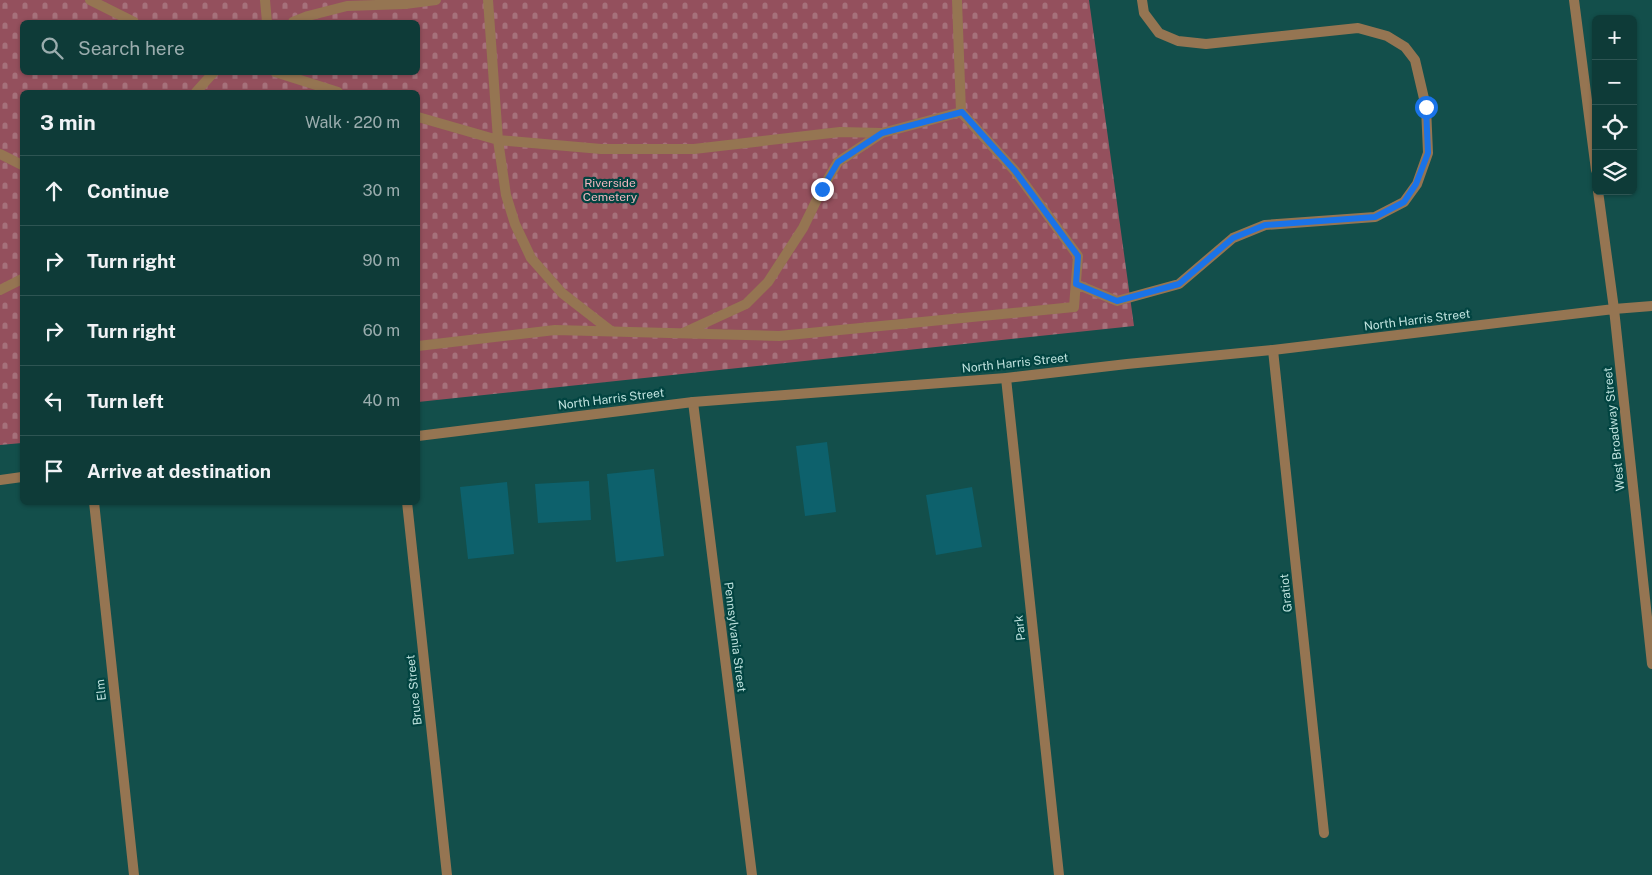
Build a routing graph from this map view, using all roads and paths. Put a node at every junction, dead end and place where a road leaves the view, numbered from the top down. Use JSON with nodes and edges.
{"nodes":[{"id":1,"x":90,"y":0,"type":"edge"},
{"id":2,"x":265,"y":0,"type":"edge"},
{"id":3,"x":436,"y":0,"type":"edge"},
{"id":4,"x":488,"y":0,"type":"edge"},
{"id":5,"x":958,"y":0,"type":"edge"},
{"id":6,"x":1142,"y":0,"type":"edge"},
{"id":7,"x":1574,"y":0,"type":"edge"},
{"id":8,"x":130,"y":20,"type":"edge"},
{"id":9,"x":267,"y":20,"type":"edge"},
{"id":10,"x":298,"y":20,"type":"edge"},
{"id":11,"x":211,"y":75,"type":"edge"},
{"id":12,"x":284,"y":75,"type":"edge"},
{"id":13,"x":198,"y":90,"type":"edge"},
{"id":14,"x":332,"y":90,"type":"edge"},
{"id":15,"x":962,"y":112,"type":"junction"},
{"id":16,"x":420,"y":118,"type":"edge"},
{"id":17,"x":882,"y":133,"type":"junction"},
{"id":18,"x":498,"y":140,"type":"junction"},
{"id":19,"x":1593,"y":150,"type":"edge"},
{"id":20,"x":0,"y":154,"type":"edge"},
{"id":21,"x":20,"y":164,"type":"edge"},
{"id":22,"x":1599,"y":195,"type":"edge"},
{"id":23,"x":20,"y":280,"type":"edge"},
{"id":24,"x":1076,"y":284,"type":"junction"},
{"id":25,"x":0,"y":290,"type":"edge"},
{"id":26,"x":1652,"y":306,"type":"edge"},
{"id":27,"x":1614,"y":309,"type":"junction"},
{"id":28,"x":611,"y":331,"type":"junction"},
{"id":29,"x":682,"y":333,"type":"junction"},
{"id":30,"x":420,"y":346,"type":"edge"},
{"id":31,"x":1273,"y":350,"type":"junction"},
{"id":32,"x":1006,"y":378,"type":"junction"},
{"id":33,"x":693,"y":402,"type":"junction"},
{"id":34,"x":420,"y":436,"type":"edge"},
{"id":35,"x":20,"y":478,"type":"edge"},
{"id":36,"x":0,"y":480,"type":"edge"},
{"id":37,"x":94,"y":505,"type":"edge"},
{"id":38,"x":407,"y":505,"type":"edge"},
{"id":39,"x":1652,"y":664,"type":"edge"},
{"id":40,"x":1324,"y":833,"type":"dead end"},
{"id":41,"x":134,"y":875,"type":"edge"},
{"id":42,"x":447,"y":875,"type":"edge"},
{"id":43,"x":752,"y":875,"type":"edge"},
{"id":44,"x":1059,"y":875,"type":"edge"}],
"edges":[{"from":1,"to":8,"type":"street"},
{"from":2,"to":9,"type":"street"},
{"from":3,"to":10,"type":"street"},
{"from":4,"to":18,"type":"street"},
{"from":5,"to":15,"type":"street"},
{"from":6,"to":24,"type":"street"},
{"from":7,"to":19,"type":"street"},
{"from":11,"to":13,"type":"street"},
{"from":12,"to":14,"type":"street"},
{"from":15,"to":17,"type":"street"},
{"from":15,"to":24,"type":"street"},
{"from":16,"to":18,"type":"street"},
{"from":17,"to":18,"type":"street"},
{"from":17,"to":29,"type":"street"},
{"from":18,"to":28,"type":"street"},
{"from":20,"to":21,"type":"street"},
{"from":22,"to":27,"type":"street","name":"West Broadway Street"},
{"from":23,"to":25,"type":"street"},
{"from":24,"to":29,"type":"street"},
{"from":26,"to":27,"type":"street","name":"North Harris Street"},
{"from":27,"to":31,"type":"street","name":"North Harris Street"},
{"from":27,"to":39,"type":"street","name":"West Broadway Street"},
{"from":28,"to":29,"type":"street"},
{"from":28,"to":30,"type":"street"},
{"from":31,"to":32,"type":"street","name":"North Harris Street"},
{"from":31,"to":40,"type":"street","name":"Gratiot"},
{"from":32,"to":33,"type":"street","name":"North Harris Street"},
{"from":32,"to":44,"type":"street","name":"Park"},
{"from":33,"to":34,"type":"street","name":"North Harris Street"},
{"from":33,"to":43,"type":"street","name":"Pennsylvania Street"},
{"from":35,"to":36,"type":"street"},
{"from":37,"to":41,"type":"street","name":"Elm"},
{"from":38,"to":42,"type":"street","name":"Bruce Street"}]}
